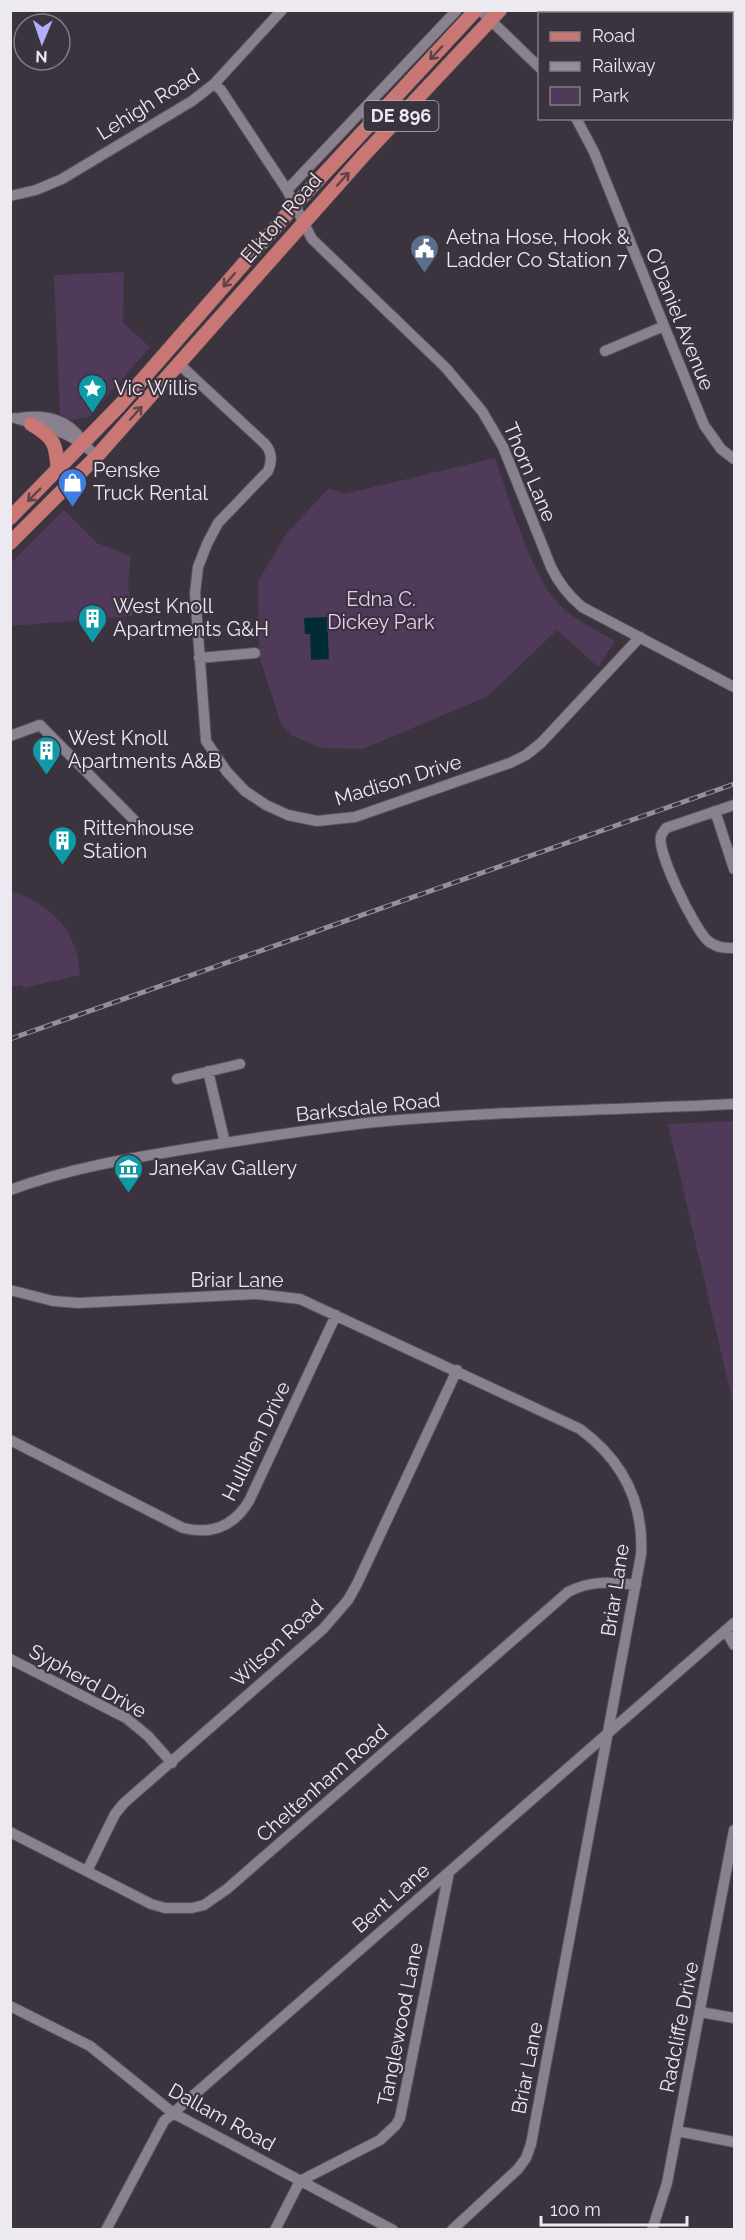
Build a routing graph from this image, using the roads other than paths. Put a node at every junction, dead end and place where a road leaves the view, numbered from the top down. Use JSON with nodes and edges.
{"nodes":[{"id":1,"x":282,"y":10,"type":"edge"},
{"id":2,"x":457,"y":10,"type":"edge"},
{"id":3,"x":478,"y":10,"type":"edge"},
{"id":4,"x":495,"y":15,"type":"edge"},
{"id":5,"x":538,"y":66,"type":"edge"},
{"id":6,"x":214,"y":84,"type":"junction"},
{"id":7,"x":577,"y":120,"type":"edge"},
{"id":8,"x":287,"y":190,"type":"junction"},
{"id":9,"x":10,"y":196,"type":"edge"},
{"id":10,"x":295,"y":205,"type":"junction"},
{"id":11,"x":304,"y":222,"type":"junction"},
{"id":12,"x":664,"y":326,"type":"junction"},
{"id":13,"x":604,"y":351,"type":"dead end"},
{"id":14,"x":179,"y":364,"type":"junction"},
{"id":15,"x":13,"y":418,"type":"edge"},
{"id":16,"x":31,"y":423,"type":"junction"},
{"id":17,"x":84,"y":444,"type":"junction"},
{"id":18,"x":97,"y":456,"type":"junction"},
{"id":19,"x":735,"y":459,"type":"edge"},
{"id":20,"x":58,"y":471,"type":"junction"},
{"id":21,"x":10,"y":518,"type":"edge"},
{"id":22,"x":10,"y":543,"type":"edge"},
{"id":23,"x":640,"y":637,"type":"junction"},
{"id":24,"x":255,"y":653,"type":"dead end"},
{"id":25,"x":199,"y":658,"type":"junction"},
{"id":26,"x":735,"y":687,"type":"edge"},
{"id":27,"x":10,"y":736,"type":"edge"},
{"id":28,"x":735,"y":805,"type":"edge"},
{"id":29,"x":715,"y":812,"type":"junction"},
{"id":30,"x":144,"y":830,"type":"dead end"},
{"id":31,"x":735,"y":869,"type":"edge"},
{"id":32,"x":735,"y":948,"type":"edge"},
{"id":33,"x":240,"y":1064,"type":"dead end"},
{"id":34,"x":208,"y":1071,"type":"junction"},
{"id":35,"x":177,"y":1078,"type":"dead end"},
{"id":36,"x":735,"y":1104,"type":"edge"},
{"id":37,"x":225,"y":1143,"type":"junction"},
{"id":38,"x":49,"y":1176,"type":"junction"},
{"id":39,"x":10,"y":1182,"type":"edge"},
{"id":40,"x":10,"y":1190,"type":"edge"},
{"id":41,"x":10,"y":1290,"type":"edge"},
{"id":42,"x":336,"y":1315,"type":"junction"},
{"id":43,"x":457,"y":1371,"type":"junction"},
{"id":44,"x":10,"y":1440,"type":"edge"},
{"id":45,"x":636,"y":1586,"type":"junction"},
{"id":46,"x":730,"y":1627,"type":"edge"},
{"id":47,"x":735,"y":1645,"type":"edge"},
{"id":48,"x":10,"y":1659,"type":"edge"},
{"id":49,"x":609,"y":1730,"type":"junction"},
{"id":50,"x":172,"y":1763,"type":"junction"},
{"id":51,"x":735,"y":1830,"type":"edge"},
{"id":52,"x":10,"y":1832,"type":"edge"},
{"id":53,"x":87,"y":1871,"type":"junction"},
{"id":54,"x":449,"y":1872,"type":"junction"},
{"id":55,"x":730,"y":1880,"type":"edge"},
{"id":56,"x":10,"y":2006,"type":"edge"},
{"id":57,"x":700,"y":2013,"type":"junction"},
{"id":58,"x":735,"y":2018,"type":"edge"},
{"id":59,"x":173,"y":2113,"type":"junction"},
{"id":60,"x":677,"y":2131,"type":"junction"},
{"id":61,"x":735,"y":2142,"type":"edge"},
{"id":62,"x":300,"y":2181,"type":"junction"},
{"id":63,"x":106,"y":2229,"type":"edge"},
{"id":64,"x":274,"y":2229,"type":"edge"},
{"id":65,"x":393,"y":2229,"type":"edge"},
{"id":66,"x":452,"y":2229,"type":"edge"},
{"id":67,"x":652,"y":2229,"type":"edge"}],
"edges":[{"from":1,"to":6,"type":"street","name":"Lehigh Road"},
{"from":2,"to":8,"type":"street","name":"Elkton Road"},
{"from":3,"to":4,"type":"street"},
{"from":3,"to":10,"type":"main road","name":"Elkton Road","number":"DE 896","one_way":true},
{"from":4,"to":5,"type":"street"},
{"from":11,"to":4,"type":"main road","name":"Elkton Road","number":"DE 896","one_way":true},
{"from":6,"to":8,"type":"street","name":"Thorn Lane"},
{"from":6,"to":9,"type":"street","name":"Lehigh Road"},
{"from":7,"to":12,"type":"street","name":"O'Daniel Avenue"},
{"from":8,"to":10,"type":"street","name":"Thorn Lane"},
{"from":10,"to":11,"type":"street","name":"Thorn Lane"},
{"from":10,"to":17,"type":"main road","name":"Elkton Road","number":"DE 896","one_way":true},
{"from":11,"to":14,"type":"main road","name":"Elkton Road","number":"DE 896"},
{"from":11,"to":23,"type":"street","name":"Thorn Lane"},
{"from":12,"to":13,"type":"street"},
{"from":12,"to":19,"type":"street","name":"O'Daniel Avenue"},
{"from":18,"to":14,"type":"main road","name":"Elkton Road","number":"DE 896","one_way":true},
{"from":14,"to":25,"type":"street","name":"Madison Drive"},
{"from":15,"to":16,"type":"street"},
{"from":15,"to":17,"type":"street"},
{"from":16,"to":17,"type":"street"},
{"from":16,"to":20,"type":"main road"},
{"from":17,"to":18,"type":"street"},
{"from":17,"to":20,"type":"main road","number":"DE 896"},
{"from":18,"to":22,"type":"main road","number":"DE 896"},
{"from":20,"to":21,"type":"main road","number":"DE 896","one_way":true},
{"from":23,"to":25,"type":"street","name":"Madison Drive"},
{"from":23,"to":26,"type":"street","name":"Thorn Lane"},
{"from":24,"to":25,"type":"street"},
{"from":27,"to":30,"type":"street"},
{"from":28,"to":29,"type":"street"},
{"from":29,"to":31,"type":"street"},
{"from":29,"to":32,"type":"street"},
{"from":33,"to":34,"type":"street"},
{"from":34,"to":35,"type":"street"},
{"from":34,"to":37,"type":"street"},
{"from":36,"to":37,"type":"street","name":"Barksdale Road"},
{"from":37,"to":38,"type":"street","name":"Barksdale Road"},
{"from":38,"to":39,"type":"street"},
{"from":38,"to":40,"type":"street","name":"Barksdale Road"},
{"from":41,"to":42,"type":"street","name":"Briar Lane"},
{"from":42,"to":43,"type":"street","name":"Briar Lane"},
{"from":42,"to":44,"type":"street","name":"Hullihen Drive"},
{"from":43,"to":45,"type":"street","name":"Briar Lane"},
{"from":43,"to":50,"type":"street","name":"Wilson Road"},
{"from":45,"to":49,"type":"street","name":"Briar Lane"},
{"from":45,"to":53,"type":"street","name":"Cheltenham Road"},
{"from":46,"to":47,"type":"street"},
{"from":46,"to":49,"type":"street","name":"Bent Lane"},
{"from":48,"to":50,"type":"street","name":"Sypherd Drive"},
{"from":49,"to":54,"type":"street","name":"Bent Lane"},
{"from":49,"to":66,"type":"street","name":"Briar Lane"},
{"from":50,"to":53,"type":"street","name":"Wilson Road"},
{"from":51,"to":55,"type":"street","name":"Radcliffe Drive"},
{"from":52,"to":53,"type":"street","name":"Cheltenham Road"},
{"from":54,"to":59,"type":"street","name":"Bent Lane"},
{"from":54,"to":62,"type":"street","name":"Tanglewood Lane"},
{"from":55,"to":57,"type":"street","name":"Radcliffe Drive"},
{"from":56,"to":59,"type":"street","name":"Dallam Road"},
{"from":57,"to":58,"type":"street"},
{"from":57,"to":60,"type":"street","name":"Radcliffe Drive"},
{"from":59,"to":62,"type":"street","name":"Dallam Road"},
{"from":59,"to":63,"type":"street","name":"Bent Lane"},
{"from":60,"to":61,"type":"street"},
{"from":60,"to":67,"type":"street","name":"Radcliffe Drive"},
{"from":62,"to":64,"type":"street"},
{"from":62,"to":65,"type":"street","name":"Dallam Road"}]}
